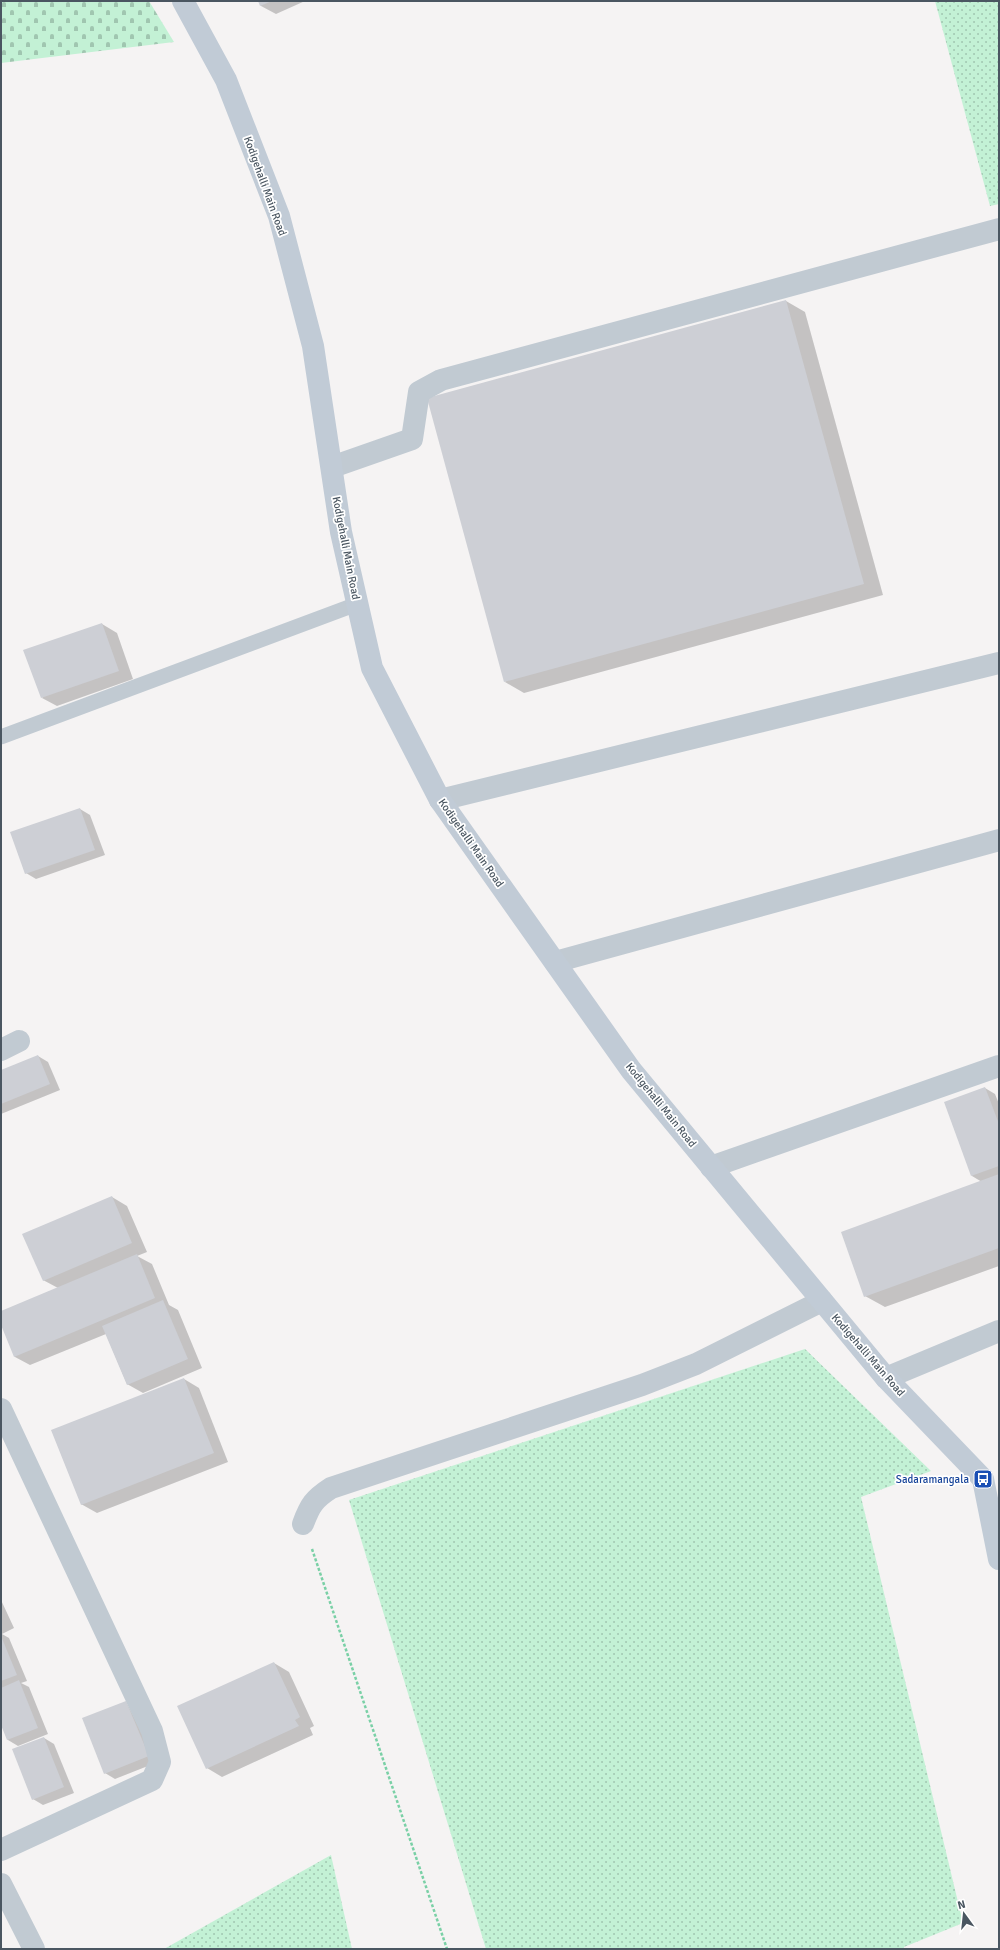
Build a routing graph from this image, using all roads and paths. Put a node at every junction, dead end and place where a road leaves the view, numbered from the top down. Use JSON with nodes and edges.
{"nodes":[{"id":1,"x":183,"y":1,"type":"edge"},
{"id":2,"x":999,"y":229,"type":"edge"},
{"id":3,"x":332,"y":467,"type":"junction"},
{"id":4,"x":357,"y":604,"type":"junction"},
{"id":5,"x":999,"y":664,"type":"edge"},
{"id":6,"x":1,"y":737,"type":"edge"},
{"id":7,"x":440,"y":800,"type":"junction"},
{"id":8,"x":999,"y":840,"type":"edge"},
{"id":9,"x":555,"y":962,"type":"junction"},
{"id":10,"x":999,"y":1066,"type":"edge"},
{"id":11,"x":711,"y":1167,"type":"junction"},
{"id":12,"x":822,"y":1301,"type":"junction"},
{"id":13,"x":999,"y":1331,"type":"edge"},
{"id":14,"x":886,"y":1378,"type":"junction"},
{"id":15,"x":1,"y":1409,"type":"edge"},
{"id":16,"x":303,"y":1524,"type":"joint"},
{"id":17,"x":999,"y":1559,"type":"edge"},
{"id":18,"x":1,"y":1850,"type":"edge"},
{"id":19,"x":1,"y":1884,"type":"edge"},
{"id":20,"x":34,"y":1949,"type":"edge"},
{"id":21,"x":447,"y":1949,"type":"edge"}],
"edges":[{"from":1,"to":3,"type":"street","name":"Kodigehalli Main Road"},
{"from":2,"to":3,"type":"street"},
{"from":3,"to":4,"type":"street","name":"Kodigehalli Main Road"},
{"from":4,"to":6,"type":"lane"},
{"from":4,"to":7,"type":"street","name":"Kodigehalli Main Road"},
{"from":5,"to":7,"type":"street"},
{"from":7,"to":9,"type":"street","name":"Kodigehalli Main Road"},
{"from":8,"to":9,"type":"street"},
{"from":9,"to":11,"type":"street","name":"Kodigehalli Main Road"},
{"from":10,"to":11,"type":"street"},
{"from":11,"to":12,"type":"street","name":"Kodigehalli Main Road"},
{"from":12,"to":14,"type":"street","name":"Kodigehalli Main Road"},
{"from":12,"to":16,"type":"street"},
{"from":13,"to":14,"type":"street"},
{"from":14,"to":17,"type":"street","name":"Kodigehalli Main Road"},
{"from":15,"to":18,"type":"street"},
{"from":16,"to":21,"type":"path"},
{"from":19,"to":20,"type":"street"}]}
